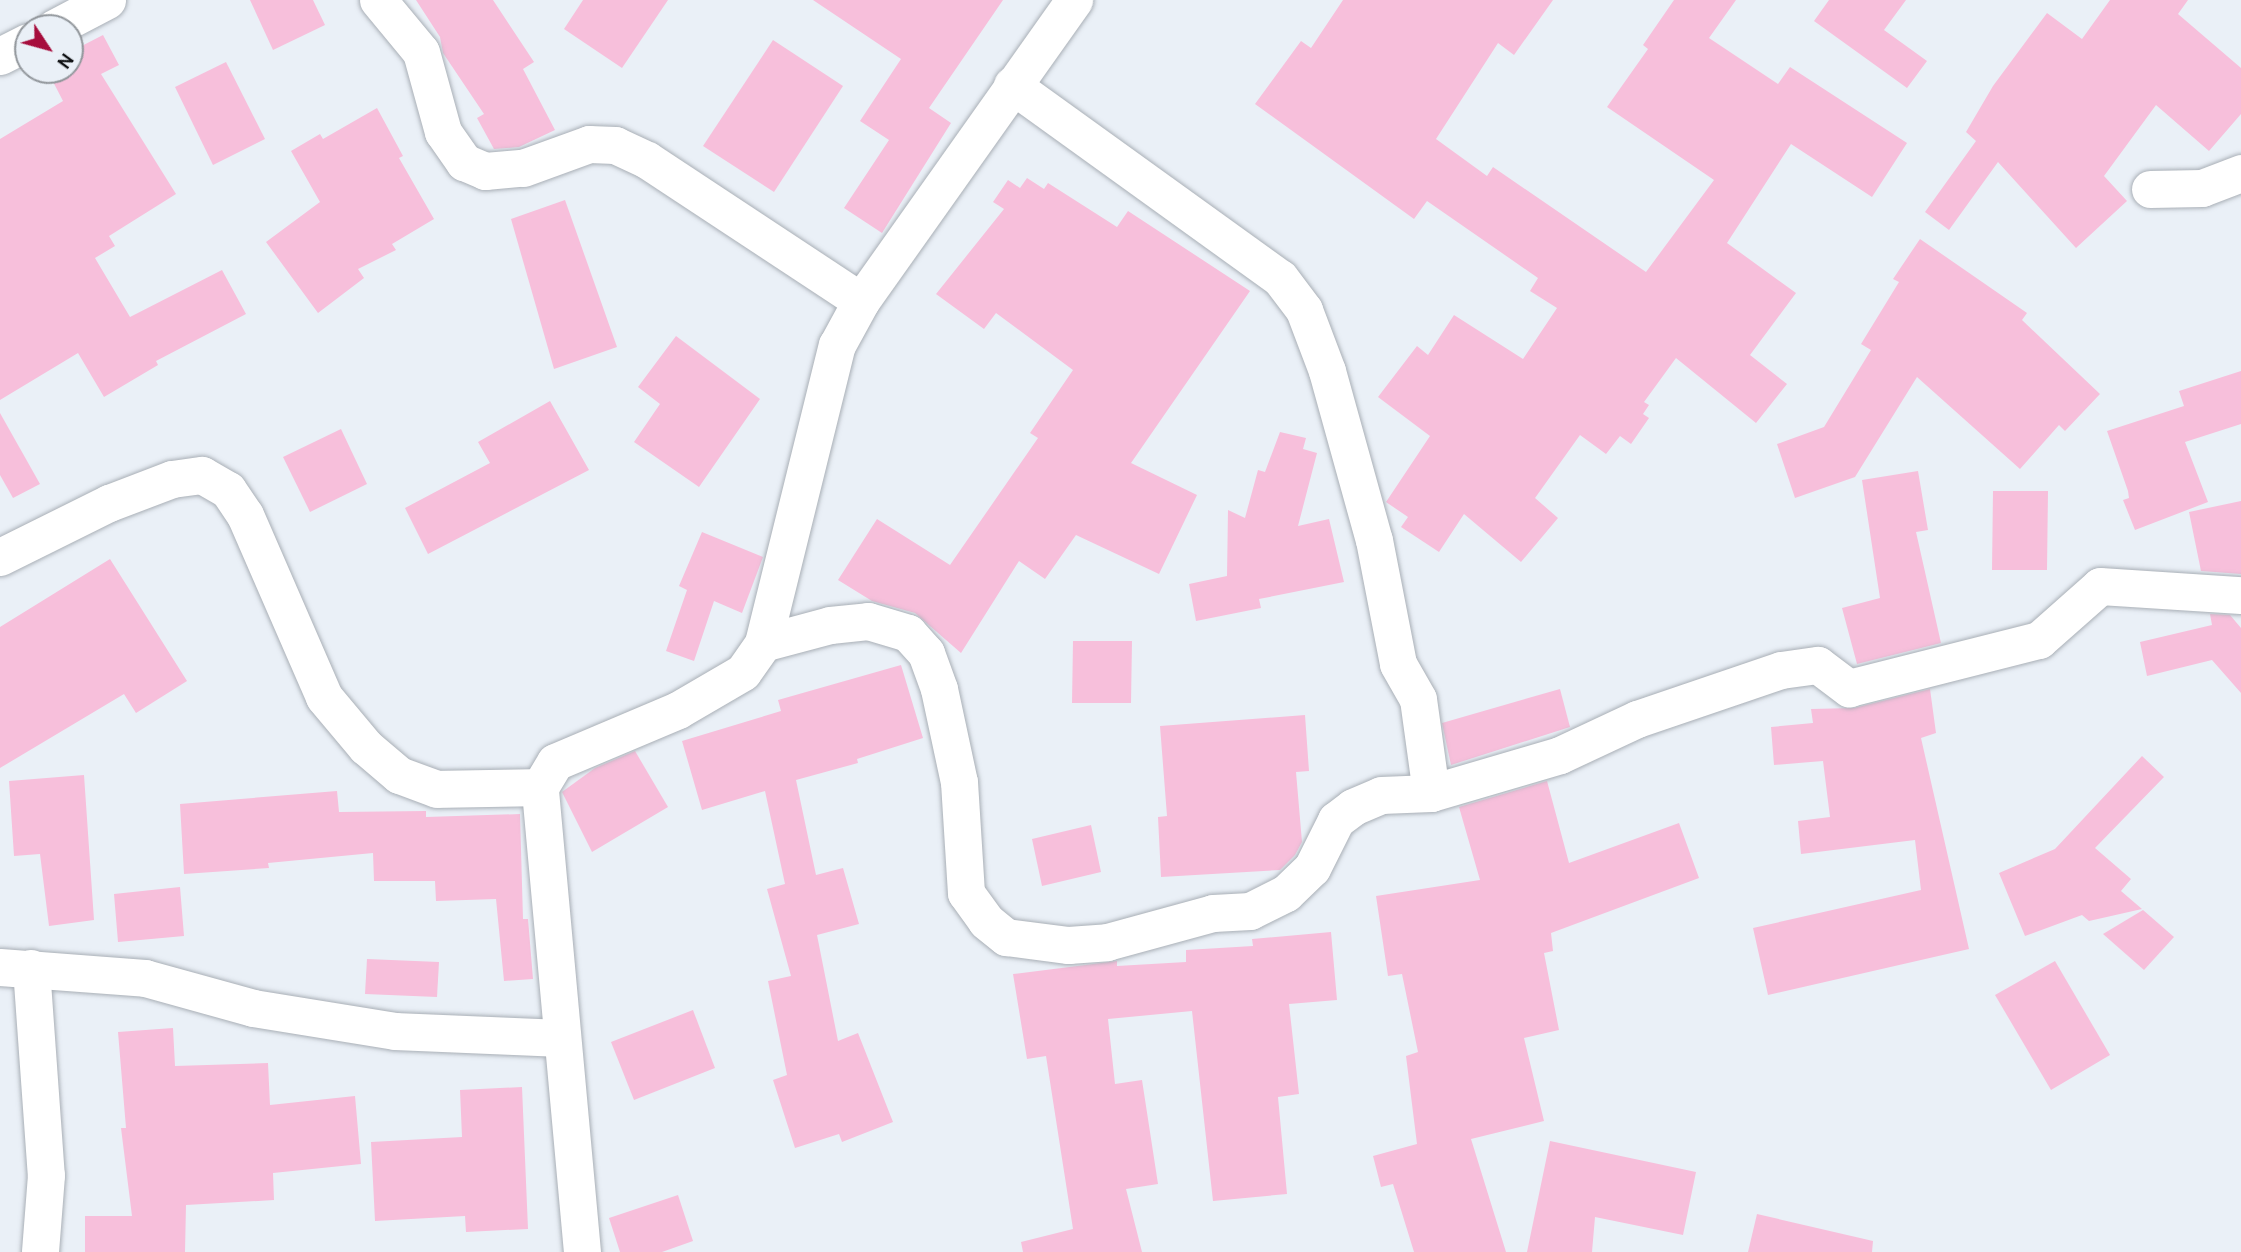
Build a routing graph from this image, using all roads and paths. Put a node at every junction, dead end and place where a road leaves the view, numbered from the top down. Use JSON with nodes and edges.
{"nodes":[{"id":1,"x":107,"y":0,"type":"edge"},
{"id":2,"x":378,"y":0,"type":"edge"},
{"id":3,"x":1074,"y":0,"type":"edge"},
{"id":4,"x":80,"y":14,"type":"edge"},
{"id":5,"x":1012,"y":85,"type":"junction"},
{"id":6,"x":2241,"y":173,"type":"edge"},
{"id":7,"x":2150,"y":190,"type":"dead end"},
{"id":8,"x":861,"y":301,"type":"junction"},
{"id":9,"x":0,"y":557,"type":"edge"},
{"id":10,"x":2241,"y":595,"type":"edge"},
{"id":11,"x":763,"y":643,"type":"junction"},
{"id":12,"x":540,"y":787,"type":"junction"},
{"id":13,"x":1431,"y":793,"type":"junction"},
{"id":14,"x":15,"y":967,"type":"edge"},
{"id":15,"x":561,"y":1038,"type":"junction"},
{"id":16,"x":40,"y":1252,"type":"edge"},
{"id":17,"x":582,"y":1252,"type":"edge"}],
"edges":[{"from":1,"to":4,"type":"street"},
{"from":2,"to":8,"type":"street"},
{"from":3,"to":5,"type":"street"},
{"from":5,"to":8,"type":"street"},
{"from":5,"to":13,"type":"street"},
{"from":6,"to":7,"type":"street"},
{"from":8,"to":11,"type":"street"},
{"from":9,"to":12,"type":"street"},
{"from":10,"to":13,"type":"street"},
{"from":11,"to":12,"type":"street"},
{"from":11,"to":13,"type":"street"},
{"from":12,"to":15,"type":"street"},
{"from":14,"to":15,"type":"street"},
{"from":14,"to":16,"type":"street"},
{"from":15,"to":17,"type":"street"}]}
